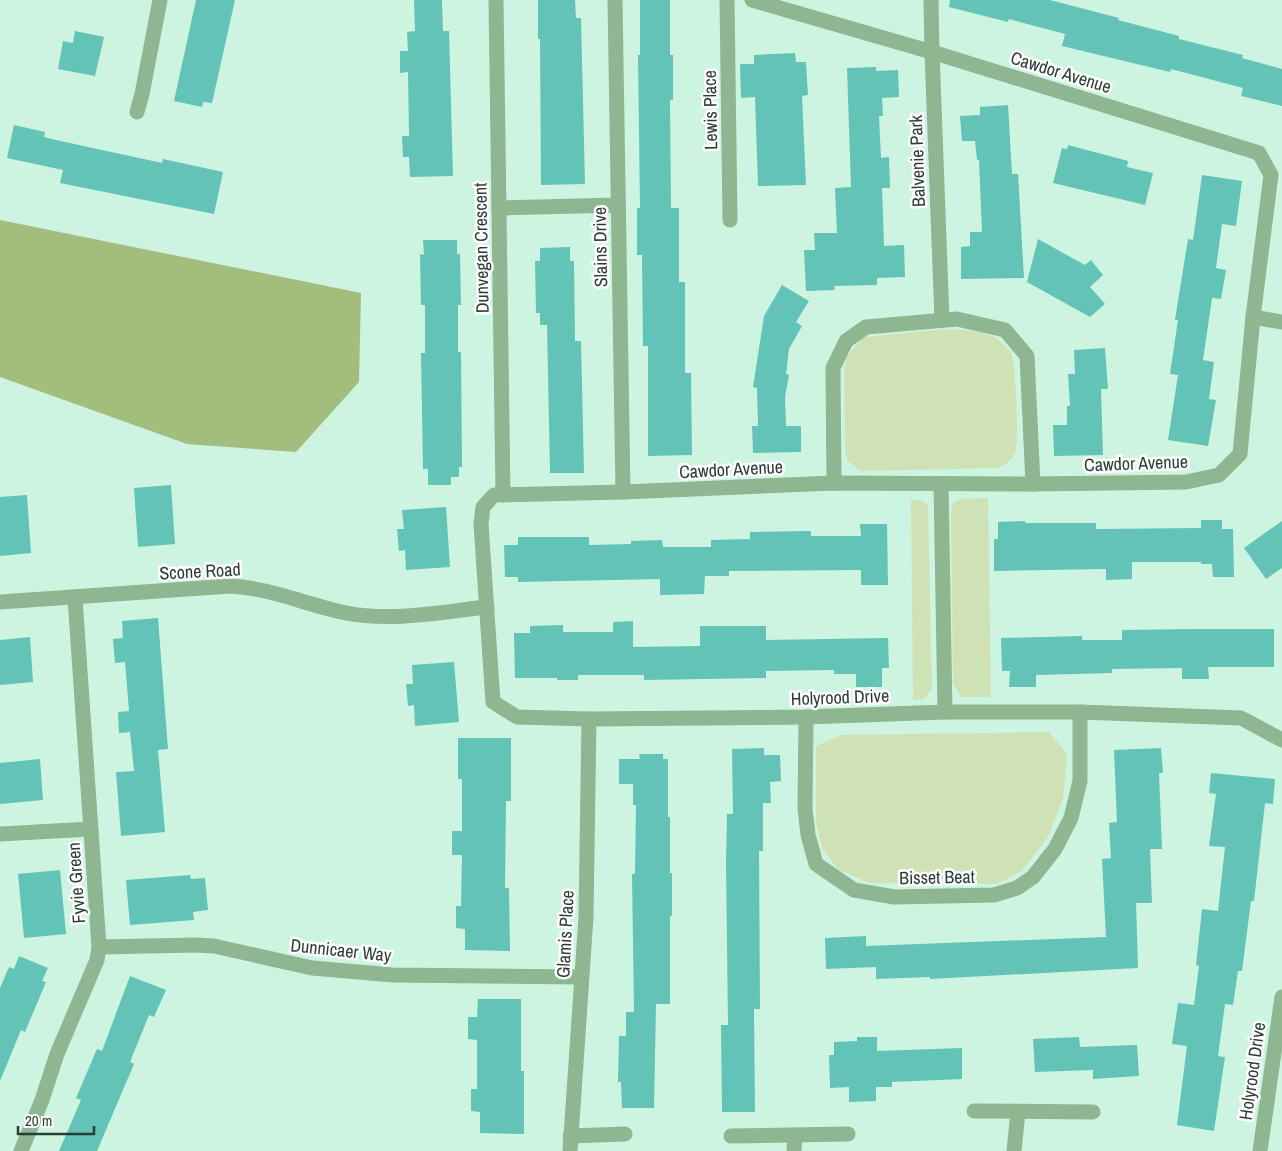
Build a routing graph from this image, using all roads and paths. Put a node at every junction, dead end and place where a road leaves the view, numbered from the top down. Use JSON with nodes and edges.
{"nodes":[{"id":1,"x":160,"y":0,"type":"edge"},
{"id":2,"x":496,"y":0,"type":"edge"},
{"id":3,"x":615,"y":0,"type":"edge"},
{"id":4,"x":727,"y":0,"type":"edge"},
{"id":5,"x":752,"y":0,"type":"edge"},
{"id":6,"x":931,"y":0,"type":"edge"},
{"id":7,"x":932,"y":52,"type":"junction"},
{"id":8,"x":137,"y":112,"type":"dead end"},
{"id":9,"x":618,"y":205,"type":"junction"},
{"id":10,"x":499,"y":208,"type":"junction"},
{"id":11,"x":730,"y":220,"type":"dead end"},
{"id":12,"x":1253,"y":317,"type":"junction"},
{"id":13,"x":942,"y":320,"type":"junction"},
{"id":14,"x":1282,"y":322,"type":"edge"},
{"id":15,"x":834,"y":483,"type":"junction"},
{"id":16,"x":941,"y":484,"type":"junction"},
{"id":17,"x":1033,"y":484,"type":"junction"},
{"id":18,"x":623,"y":492,"type":"junction"},
{"id":19,"x":503,"y":494,"type":"junction"},
{"id":20,"x":75,"y":598,"type":"junction"},
{"id":21,"x":0,"y":602,"type":"edge"},
{"id":22,"x":487,"y":607,"type":"junction"},
{"id":23,"x":945,"y":712,"type":"junction"},
{"id":24,"x":1080,"y":712,"type":"junction"},
{"id":25,"x":806,"y":717,"type":"junction"},
{"id":26,"x":589,"y":719,"type":"junction"},
{"id":27,"x":1282,"y":740,"type":"edge"},
{"id":28,"x":92,"y":829,"type":"junction"},
{"id":29,"x":0,"y":834,"type":"edge"},
{"id":30,"x":100,"y":947,"type":"junction"},
{"id":31,"x":581,"y":977,"type":"junction"},
{"id":32,"x":1282,"y":997,"type":"edge"},
{"id":33,"x":974,"y":1111,"type":"dead end"},
{"id":34,"x":1018,"y":1112,"type":"junction"},
{"id":35,"x":1093,"y":1112,"type":"dead end"},
{"id":36,"x":625,"y":1134,"type":"dead end"},
{"id":37,"x":848,"y":1134,"type":"dead end"},
{"id":38,"x":795,"y":1135,"type":"junction"},
{"id":39,"x":731,"y":1136,"type":"dead end"},
{"id":40,"x":570,"y":1144,"type":"edge"},
{"id":41,"x":21,"y":1151,"type":"edge"},
{"id":42,"x":794,"y":1151,"type":"edge"},
{"id":43,"x":1014,"y":1151,"type":"edge"},
{"id":44,"x":1260,"y":1151,"type":"edge"}],
"edges":[{"from":1,"to":8,"type":"street"},
{"from":2,"to":10,"type":"street","name":"Dunvegan Crescent"},
{"from":3,"to":9,"type":"street","name":"Slains Drive"},
{"from":4,"to":11,"type":"street","name":"Lewis Place"},
{"from":5,"to":7,"type":"street"},
{"from":6,"to":7,"type":"street","name":"Balvenie Park"},
{"from":7,"to":12,"type":"street","name":"Cawdor Avenue"},
{"from":7,"to":13,"type":"street","name":"Balvenie Park"},
{"from":9,"to":10,"type":"street"},
{"from":9,"to":18,"type":"street","name":"Slains Drive"},
{"from":10,"to":19,"type":"street","name":"Dunvegan Crescent"},
{"from":12,"to":14,"type":"street"},
{"from":12,"to":17,"type":"street","name":"Cawdor Avenue"},
{"from":13,"to":15,"type":"street"},
{"from":13,"to":17,"type":"street"},
{"from":15,"to":16,"type":"street","name":"Cawdor Avenue"},
{"from":15,"to":18,"type":"street","name":"Cawdor Avenue"},
{"from":16,"to":17,"type":"street","name":"Cawdor Avenue"},
{"from":16,"to":23,"type":"street"},
{"from":18,"to":19,"type":"street","name":"Cawdor Avenue"},
{"from":19,"to":22,"type":"street"},
{"from":20,"to":21,"type":"street","name":"Scone Road"},
{"from":20,"to":22,"type":"street","name":"Scone Road"},
{"from":20,"to":28,"type":"street","name":"Fyvie Green"},
{"from":22,"to":26,"type":"street","name":"Holyrood Drive"},
{"from":23,"to":24,"type":"street","name":"Holyrood Drive"},
{"from":23,"to":25,"type":"street","name":"Holyrood Drive"},
{"from":24,"to":25,"type":"street","name":"Bisset Beat"},
{"from":24,"to":27,"type":"street","name":"Holyrood Drive"},
{"from":25,"to":26,"type":"street","name":"Holyrood Drive"},
{"from":26,"to":31,"type":"street","name":"Glamis Place"},
{"from":28,"to":29,"type":"street"},
{"from":28,"to":30,"type":"street","name":"Fyvie Green"},
{"from":30,"to":31,"type":"street","name":"Dunnicaer Way"},
{"from":30,"to":41,"type":"street","name":"Fyvie Green"},
{"from":31,"to":40,"type":"street","name":"Glamis Place"},
{"from":32,"to":44,"type":"street","name":"Holyrood Drive"},
{"from":33,"to":34,"type":"street"},
{"from":34,"to":35,"type":"street"},
{"from":34,"to":43,"type":"street"},
{"from":36,"to":40,"type":"street"},
{"from":37,"to":38,"type":"street"},
{"from":38,"to":39,"type":"street"},
{"from":38,"to":42,"type":"street"}]}
